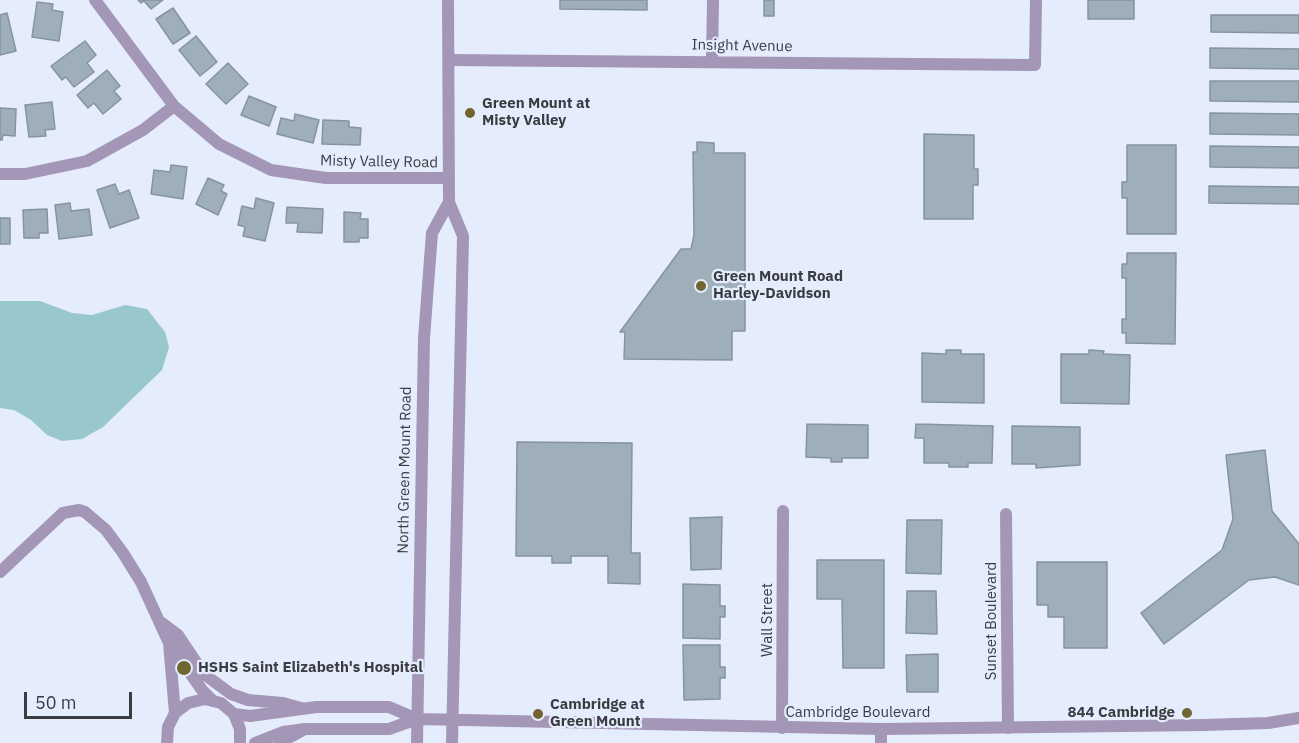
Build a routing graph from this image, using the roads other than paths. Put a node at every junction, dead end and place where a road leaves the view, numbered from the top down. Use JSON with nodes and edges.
{"nodes":[{"id":1,"x":95,"y":0,"type":"edge"},
{"id":2,"x":448,"y":0,"type":"edge"},
{"id":3,"x":713,"y":0,"type":"edge"},
{"id":4,"x":1036,"y":0,"type":"edge"},
{"id":5,"x":449,"y":60,"type":"junction"},
{"id":6,"x":712,"y":61,"type":"junction"},
{"id":7,"x":174,"y":106,"type":"junction"},
{"id":8,"x":0,"y":174,"type":"edge"},
{"id":9,"x":448,"y":178,"type":"junction"},
{"id":10,"x":449,"y":202,"type":"junction"},
{"id":11,"x":783,"y":511,"type":"dead end"},
{"id":12,"x":1006,"y":514,"type":"dead end"},
{"id":13,"x":0,"y":572,"type":"edge"},
{"id":14,"x":160,"y":621,"type":"junction"},
{"id":15,"x":169,"y":643,"type":"junction"},
{"id":16,"x":213,"y":700,"type":"junction"},
{"id":17,"x":300,"y":708,"type":"junction"},
{"id":18,"x":175,"y":713,"type":"junction"},
{"id":19,"x":234,"y":714,"type":"junction"},
{"id":20,"x":1299,"y":718,"type":"edge"},
{"id":21,"x":417,"y":719,"type":"junction"},
{"id":22,"x":453,"y":720,"type":"junction"},
{"id":23,"x":783,"y":728,"type":"junction"},
{"id":24,"x":1008,"y":728,"type":"junction"},
{"id":25,"x":305,"y":729,"type":"junction"},
{"id":26,"x":881,"y":729,"type":"junction"},
{"id":27,"x":167,"y":743,"type":"edge"},
{"id":28,"x":240,"y":743,"type":"edge"},
{"id":29,"x":255,"y":743,"type":"edge"},
{"id":30,"x":279,"y":743,"type":"edge"},
{"id":31,"x":417,"y":743,"type":"edge"},
{"id":32,"x":452,"y":743,"type":"edge"},
{"id":33,"x":881,"y":743,"type":"edge"}],
"edges":[{"from":1,"to":7,"type":"street","name":"Misty Valley Road"},
{"from":2,"to":5,"type":"street"},
{"from":3,"to":6,"type":"street"},
{"from":4,"to":6,"type":"street","name":"Insight Avenue"},
{"from":5,"to":6,"type":"street","name":"Insight Avenue"},
{"from":5,"to":9,"type":"street"},
{"from":7,"to":8,"type":"street"},
{"from":7,"to":9,"type":"street","name":"Misty Valley Road"},
{"from":9,"to":10,"type":"street"},
{"from":10,"to":21,"type":"street","name":"North Green Mount Road"},
{"from":10,"to":22,"type":"street"},
{"from":11,"to":23,"type":"street","name":"Wall Street"},
{"from":12,"to":24,"type":"street","name":"Sunset Boulevard"},
{"from":13,"to":14,"type":"street"},
{"from":14,"to":15,"type":"street"},
{"from":14,"to":17,"type":"street"},
{"from":15,"to":16,"type":"street"},
{"from":15,"to":18,"type":"street"},
{"from":16,"to":18,"type":"street"},
{"from":16,"to":19,"type":"street"},
{"from":17,"to":19,"type":"street"},
{"from":17,"to":21,"type":"street"},
{"from":18,"to":27,"type":"street"},
{"from":19,"to":28,"type":"street"},
{"from":20,"to":24,"type":"street","name":"Cambridge Boulevard"},
{"from":21,"to":22,"type":"street","name":"Cambridge Boulevard"},
{"from":21,"to":25,"type":"street"},
{"from":21,"to":31,"type":"street","name":"North Green Mount Road"},
{"from":22,"to":23,"type":"street","name":"Cambridge Boulevard"},
{"from":22,"to":32,"type":"street"},
{"from":23,"to":26,"type":"street","name":"Cambridge Boulevard"},
{"from":24,"to":26,"type":"street","name":"Cambridge Boulevard"},
{"from":25,"to":29,"type":"street"},
{"from":25,"to":30,"type":"street"},
{"from":26,"to":33,"type":"street"}]}
